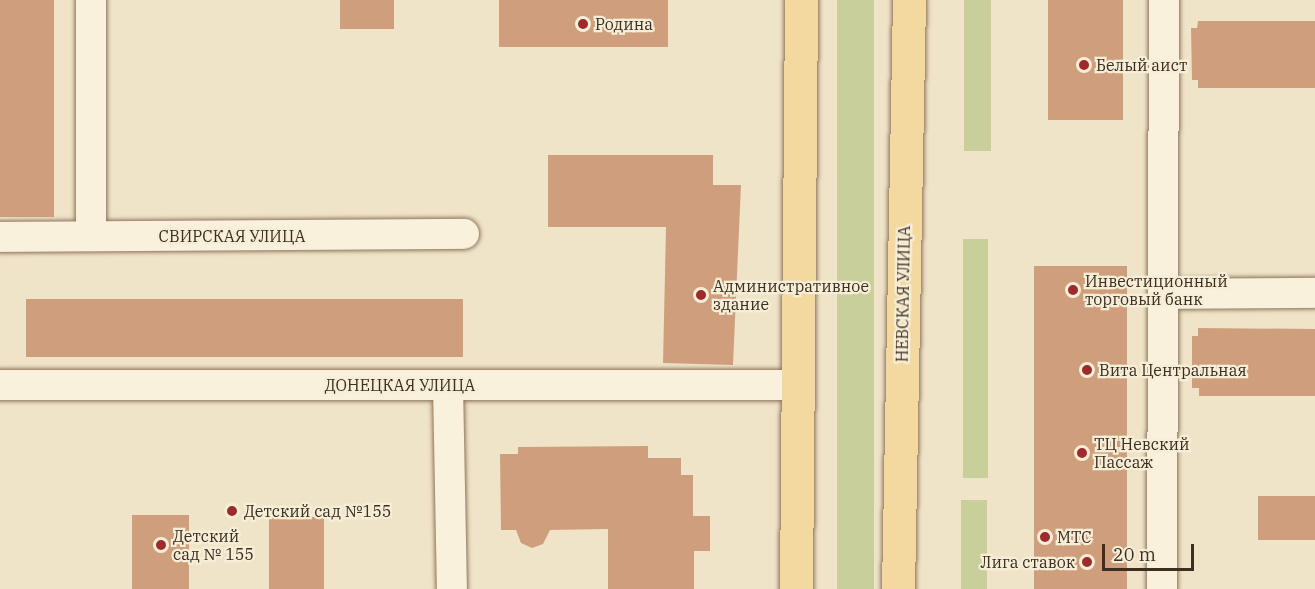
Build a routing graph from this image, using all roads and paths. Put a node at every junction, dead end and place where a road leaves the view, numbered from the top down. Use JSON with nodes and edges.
{"nodes":[{"id":1,"x":91,"y":0,"type":"edge"},
{"id":2,"x":801,"y":0,"type":"edge"},
{"id":3,"x":909,"y":0,"type":"edge"},
{"id":4,"x":1164,"y":0,"type":"edge"},
{"id":5,"x":464,"y":234,"type":"dead end"},
{"id":6,"x":0,"y":237,"type":"edge"},
{"id":7,"x":91,"y":237,"type":"junction"},
{"id":8,"x":1315,"y":293,"type":"edge"},
{"id":9,"x":1163,"y":294,"type":"junction"},
{"id":10,"x":0,"y":385,"type":"edge"},
{"id":11,"x":448,"y":385,"type":"junction"},
{"id":12,"x":799,"y":385,"type":"junction"},
{"id":13,"x":452,"y":589,"type":"edge"},
{"id":14,"x":796,"y":589,"type":"edge"},
{"id":15,"x":898,"y":589,"type":"edge"},
{"id":16,"x":1162,"y":589,"type":"edge"}],
"edges":[{"from":1,"to":7,"type":"street"},
{"from":2,"to":12,"type":"main road"},
{"from":3,"to":15,"type":"main road","name":"НЕВСКАЯ УЛИЦА"},
{"from":4,"to":9,"type":"street"},
{"from":5,"to":7,"type":"street","name":"СВИРСКАЯ УЛИЦА"},
{"from":6,"to":7,"type":"street","name":"СВИРСКАЯ УЛИЦА"},
{"from":8,"to":9,"type":"street"},
{"from":9,"to":16,"type":"street"},
{"from":10,"to":11,"type":"street","name":"ДОНЕЦКАЯ УЛИЦА"},
{"from":11,"to":12,"type":"street","name":"ДОНЕЦКАЯ УЛИЦА"},
{"from":11,"to":13,"type":"street"},
{"from":12,"to":14,"type":"main road"}]}
